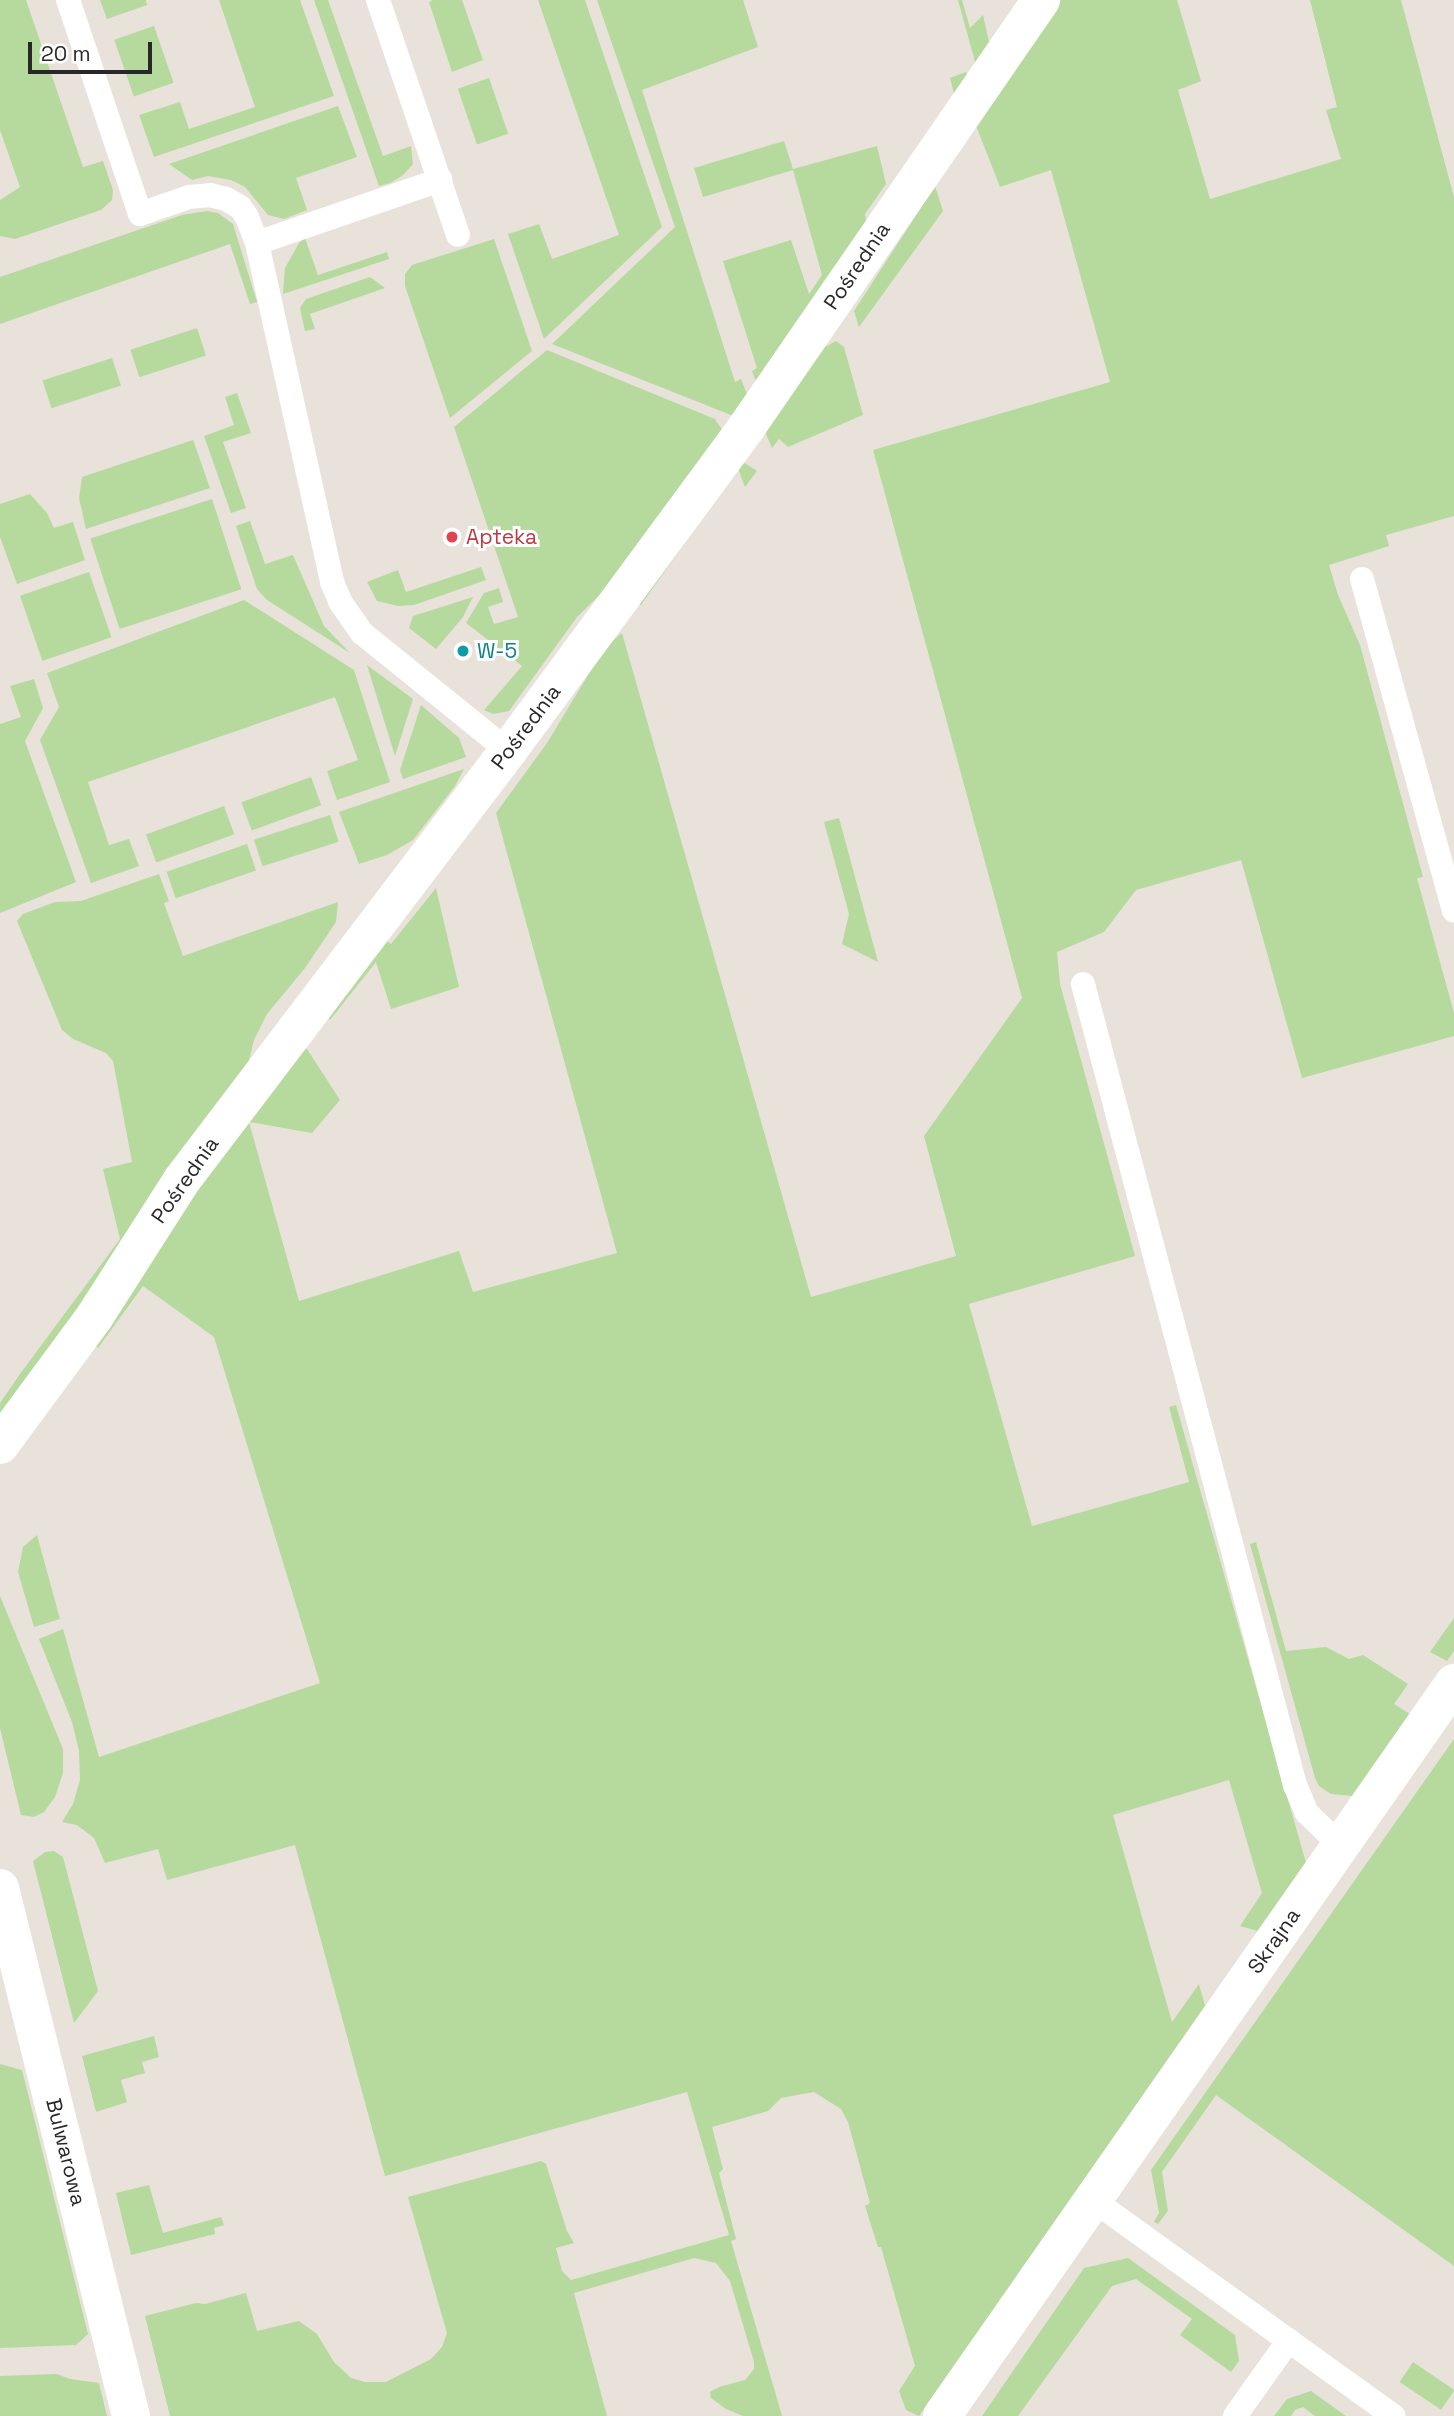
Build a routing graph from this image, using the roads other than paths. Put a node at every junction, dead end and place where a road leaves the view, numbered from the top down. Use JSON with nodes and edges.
{"nodes":[{"id":1,"x":68,"y":0,"type":"edge"},
{"id":2,"x":378,"y":0,"type":"edge"},
{"id":3,"x":1041,"y":0,"type":"edge"},
{"id":4,"x":440,"y":180,"type":"junction"},
{"id":5,"x":458,"y":235,"type":"dead end"},
{"id":6,"x":257,"y":243,"type":"junction"},
{"id":7,"x":1362,"y":579,"type":"dead end"},
{"id":8,"x":508,"y":751,"type":"junction"},
{"id":9,"x":1454,"y":911,"type":"edge"},
{"id":10,"x":1083,"y":984,"type":"dead end"},
{"id":11,"x":0,"y":1445,"type":"edge"},
{"id":12,"x":1454,"y":1683,"type":"edge"},
{"id":13,"x":1341,"y":1846,"type":"junction"},
{"id":14,"x":0,"y":1888,"type":"edge"},
{"id":15,"x":1093,"y":2200,"type":"junction"},
{"id":16,"x":1289,"y":2340,"type":"junction"},
{"id":17,"x":131,"y":2416,"type":"edge"},
{"id":18,"x":942,"y":2416,"type":"edge"},
{"id":19,"x":1235,"y":2416,"type":"edge"},
{"id":20,"x":1394,"y":2416,"type":"edge"}],
"edges":[{"from":1,"to":6,"type":"lane"},
{"from":2,"to":4,"type":"lane"},
{"from":3,"to":8,"type":"street","name":"Pośrednia"},
{"from":4,"to":5,"type":"lane"},
{"from":4,"to":6,"type":"lane"},
{"from":6,"to":8,"type":"lane"},
{"from":7,"to":9,"type":"lane"},
{"from":8,"to":11,"type":"street","name":"Pośrednia"},
{"from":10,"to":13,"type":"lane"},
{"from":12,"to":13,"type":"street","name":"Skrajna"},
{"from":13,"to":15,"type":"street","name":"Skrajna"},
{"from":14,"to":17,"type":"street","name":"Bulwarowa"},
{"from":15,"to":16,"type":"lane"},
{"from":15,"to":18,"type":"street","name":"Skrajna"},
{"from":16,"to":19,"type":"lane"},
{"from":16,"to":20,"type":"lane"}]}
